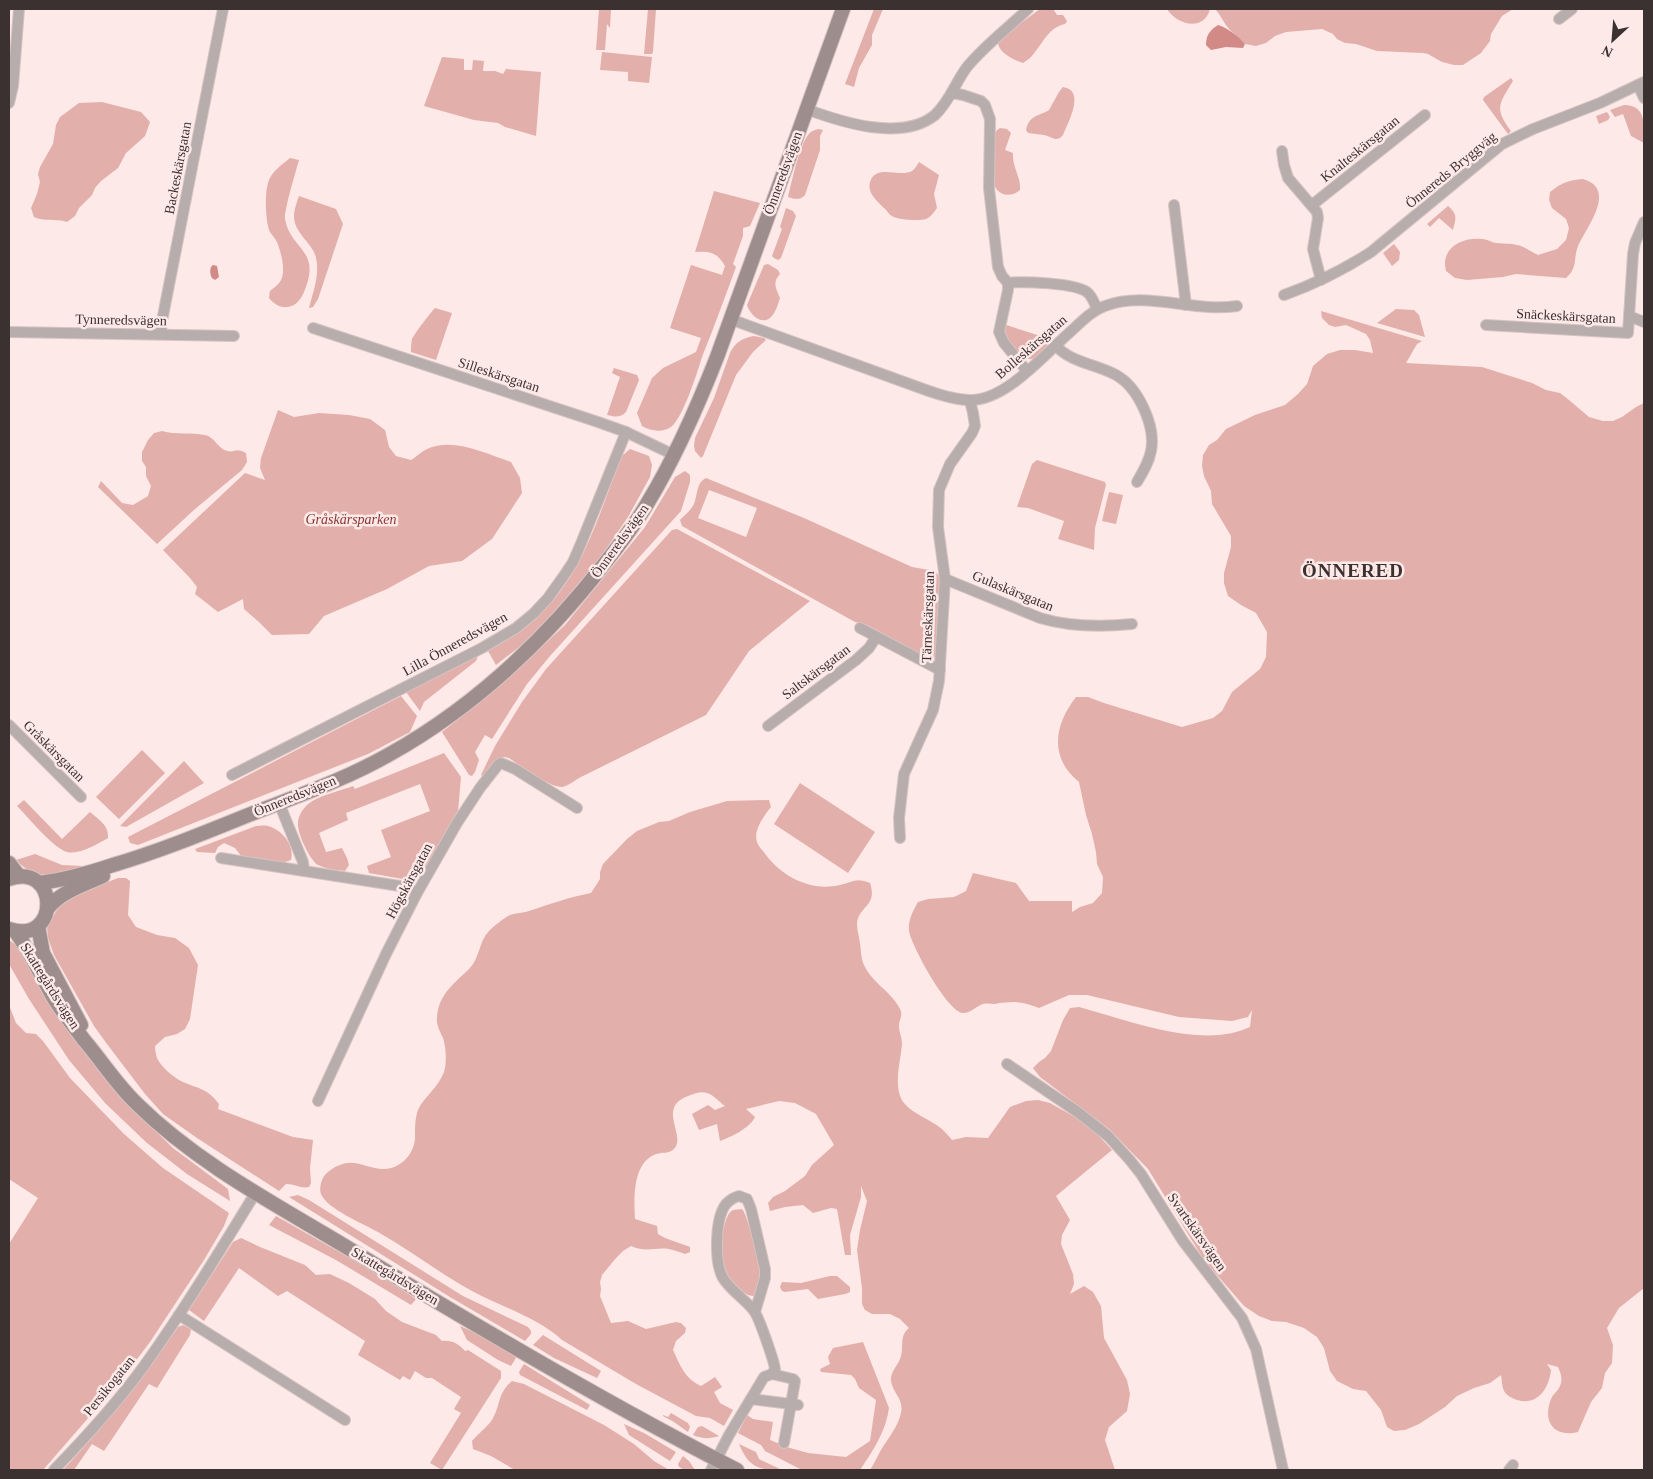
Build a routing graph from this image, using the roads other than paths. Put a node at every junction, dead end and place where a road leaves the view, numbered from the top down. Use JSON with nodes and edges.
{"nodes":[{"id":1,"x":19,"y":9,"type":"edge"},
{"id":2,"x":223,"y":9,"type":"edge"},
{"id":3,"x":843,"y":9,"type":"edge"},
{"id":4,"x":1028,"y":9,"type":"edge"},
{"id":5,"x":1572,"y":9,"type":"edge"},
{"id":6,"x":1559,"y":19,"type":"dead end"},
{"id":7,"x":1641,"y":84,"type":"edge"},
{"id":8,"x":952,"y":93,"type":"junction"},
{"id":9,"x":1644,"y":98,"type":"edge"},
{"id":10,"x":9,"y":103,"type":"edge"},
{"id":11,"x":806,"y":109,"type":"junction"},
{"id":12,"x":1425,"y":114,"type":"dead end"},
{"id":13,"x":1282,"y":151,"type":"dead end"},
{"id":14,"x":1174,"y":205,"type":"dead end"},
{"id":15,"x":1312,"y":205,"type":"junction"},
{"id":16,"x":1644,"y":222,"type":"edge"},
{"id":17,"x":1321,"y":280,"type":"junction"},
{"id":18,"x":1008,"y":283,"type":"junction"},
{"id":19,"x":1284,"y":295,"type":"dead end"},
{"id":20,"x":1186,"y":305,"type":"junction"},
{"id":21,"x":1237,"y":306,"type":"dead end"},
{"id":22,"x":1097,"y":309,"type":"junction"},
{"id":23,"x":1629,"y":316,"type":"junction"},
{"id":24,"x":730,"y":319,"type":"junction"},
{"id":25,"x":1644,"y":322,"type":"edge"},
{"id":26,"x":1486,"y":325,"type":"dead end"},
{"id":27,"x":313,"y":328,"type":"dead end"},
{"id":28,"x":9,"y":332,"type":"edge"},
{"id":29,"x":161,"y":334,"type":"junction"},
{"id":30,"x":234,"y":336,"type":"dead end"},
{"id":31,"x":1056,"y":345,"type":"junction"},
{"id":32,"x":1027,"y":370,"type":"junction"},
{"id":33,"x":970,"y":400,"type":"junction"},
{"id":34,"x":626,"y":432,"type":"junction"},
{"id":35,"x":674,"y":455,"type":"junction"},
{"id":36,"x":1137,"y":482,"type":"dead end"},
{"id":37,"x":945,"y":578,"type":"junction"},
{"id":38,"x":1132,"y":624,"type":"dead end"},
{"id":39,"x":860,"y":628,"type":"dead end"},
{"id":40,"x":876,"y":637,"type":"junction"},
{"id":41,"x":940,"y":670,"type":"junction"},
{"id":42,"x":9,"y":725,"type":"edge"},
{"id":43,"x":768,"y":726,"type":"dead end"},
{"id":44,"x":232,"y":775,"type":"dead end"},
{"id":45,"x":81,"y":797,"type":"dead end"},
{"id":46,"x":278,"y":803,"type":"junction"},
{"id":47,"x":577,"y":808,"type":"dead end"},
{"id":48,"x":900,"y":838,"type":"dead end"},
{"id":49,"x":147,"y":855,"type":"junction"},
{"id":50,"x":221,"y":858,"type":"dead end"},
{"id":51,"x":9,"y":863,"type":"edge"},
{"id":52,"x":304,"y":871,"type":"junction"},
{"id":53,"x":14,"y":878,"type":"edge"},
{"id":54,"x":39,"y":883,"type":"junction"},
{"id":55,"x":417,"y":893,"type":"junction"},
{"id":56,"x":48,"y":908,"type":"junction"},
{"id":57,"x":38,"y":926,"type":"junction"},
{"id":58,"x":12,"y":930,"type":"edge"},
{"id":59,"x":85,"y":1040,"type":"junction"},
{"id":60,"x":1008,"y":1064,"type":"dead end"},
{"id":61,"x":318,"y":1101,"type":"dead end"},
{"id":62,"x":256,"y":1192,"type":"junction"},
{"id":63,"x":755,"y":1312,"type":"junction"},
{"id":64,"x":179,"y":1315,"type":"junction"},
{"id":65,"x":772,"y":1374,"type":"junction"},
{"id":66,"x":751,"y":1400,"type":"junction"},
{"id":67,"x":794,"y":1404,"type":"junction"},
{"id":68,"x":344,"y":1420,"type":"dead end"},
{"id":69,"x":784,"y":1443,"type":"dead end"},
{"id":70,"x":714,"y":1465,"type":"edge"},
{"id":71,"x":54,"y":1470,"type":"edge"},
{"id":72,"x":738,"y":1470,"type":"edge"},
{"id":73,"x":1283,"y":1470,"type":"edge"}],
"edges":[{"from":1,"to":10,"type":"street"},
{"from":2,"to":29,"type":"street","name":"Backeskärsgatan"},
{"from":3,"to":11,"type":"street","name":"Önneredsvägen"},
{"from":4,"to":8,"type":"street"},
{"from":5,"to":6,"type":"street"},
{"from":7,"to":9,"type":"street"},
{"from":7,"to":17,"type":"street","name":"Önnereds Bryggväg"},
{"from":8,"to":11,"type":"street"},
{"from":8,"to":18,"type":"street"},
{"from":11,"to":24,"type":"street","name":"Önneredsvägen"},
{"from":12,"to":15,"type":"street","name":"Knalteskärsgatan"},
{"from":13,"to":15,"type":"street"},
{"from":14,"to":20,"type":"street"},
{"from":15,"to":17,"type":"street"},
{"from":16,"to":23,"type":"street","name":"Snäckeskärsgatan"},
{"from":17,"to":19,"type":"street","name":"Önnereds Bryggväg"},
{"from":18,"to":22,"type":"street"},
{"from":18,"to":32,"type":"street"},
{"from":20,"to":21,"type":"street","name":"Bolleskärsgatan"},
{"from":20,"to":22,"type":"street","name":"Bolleskärsgatan"},
{"from":22,"to":31,"type":"street","name":"Bolleskärsgatan"},
{"from":23,"to":25,"type":"street","name":"Snäckeskärsgatan"},
{"from":23,"to":26,"type":"street","name":"Snäckeskärsgatan"},
{"from":24,"to":33,"type":"street","name":"Bolleskärsgatan"},
{"from":24,"to":35,"type":"street","name":"Önneredsvägen"},
{"from":27,"to":34,"type":"street","name":"Silleskärsgatan"},
{"from":28,"to":29,"type":"street","name":"Tynneredsvägen"},
{"from":29,"to":30,"type":"street","name":"Tynneredsvägen"},
{"from":31,"to":32,"type":"street","name":"Bolleskärsgatan"},
{"from":31,"to":36,"type":"street"},
{"from":32,"to":33,"type":"street","name":"Bolleskärsgatan"},
{"from":33,"to":37,"type":"street","name":"Tärneskärsgatan"},
{"from":34,"to":35,"type":"street","name":"Silleskärsgatan"},
{"from":34,"to":44,"type":"street","name":"Lilla Önneredsvägen"},
{"from":35,"to":46,"type":"street","name":"Önneredsvägen"},
{"from":37,"to":38,"type":"street","name":"Gulaskärsgatan"},
{"from":37,"to":41,"type":"street","name":"Tärneskärsgatan"},
{"from":39,"to":40,"type":"street"},
{"from":40,"to":41,"type":"street"},
{"from":40,"to":43,"type":"street","name":"Saltskärsgatan"},
{"from":41,"to":48,"type":"street","name":"Tärneskärsgatan"},
{"from":42,"to":45,"type":"street","name":"Gråskärsgatan"},
{"from":46,"to":49,"type":"street","name":"Önneredsvägen"},
{"from":46,"to":52,"type":"street"},
{"from":47,"to":55,"type":"street","name":"Högskärsgatan"},
{"from":49,"to":54,"type":"street","name":"Önneredsvägen"},
{"from":49,"to":56,"type":"street","name":"Önneredsvägen"},
{"from":50,"to":52,"type":"street"},
{"from":51,"to":53,"type":"street"},
{"from":52,"to":55,"type":"street"},
{"from":53,"to":54,"type":"street"},
{"from":54,"to":56,"type":"street"},
{"from":55,"to":61,"type":"street","name":"Högskärsgatan"},
{"from":56,"to":57,"type":"street","name":"Skattegårdsvägen"},
{"from":57,"to":58,"type":"street","name":"Skattegårdsvägen"},
{"from":57,"to":59,"type":"street","name":"Skattegårdsvägen"},
{"from":58,"to":59,"type":"street","name":"Skattegårdsvägen"},
{"from":59,"to":62,"type":"street","name":"Skattegårdsvägen"},
{"from":60,"to":73,"type":"street","name":"Svartskärsvägen"},
{"from":62,"to":64,"type":"street","name":"Persikogatan"},
{"from":62,"to":70,"type":"street","name":"Skattegårdsvägen"},
{"from":63,"to":63,"type":"street"},
{"from":63,"to":65,"type":"street"},
{"from":64,"to":68,"type":"street"},
{"from":64,"to":71,"type":"street","name":"Persikogatan"},
{"from":65,"to":66,"type":"street"},
{"from":65,"to":67,"type":"street"},
{"from":66,"to":67,"type":"street"},
{"from":66,"to":70,"type":"street"},
{"from":67,"to":69,"type":"street"},
{"from":70,"to":72,"type":"street","name":"Skattegårdsvägen"}]}
